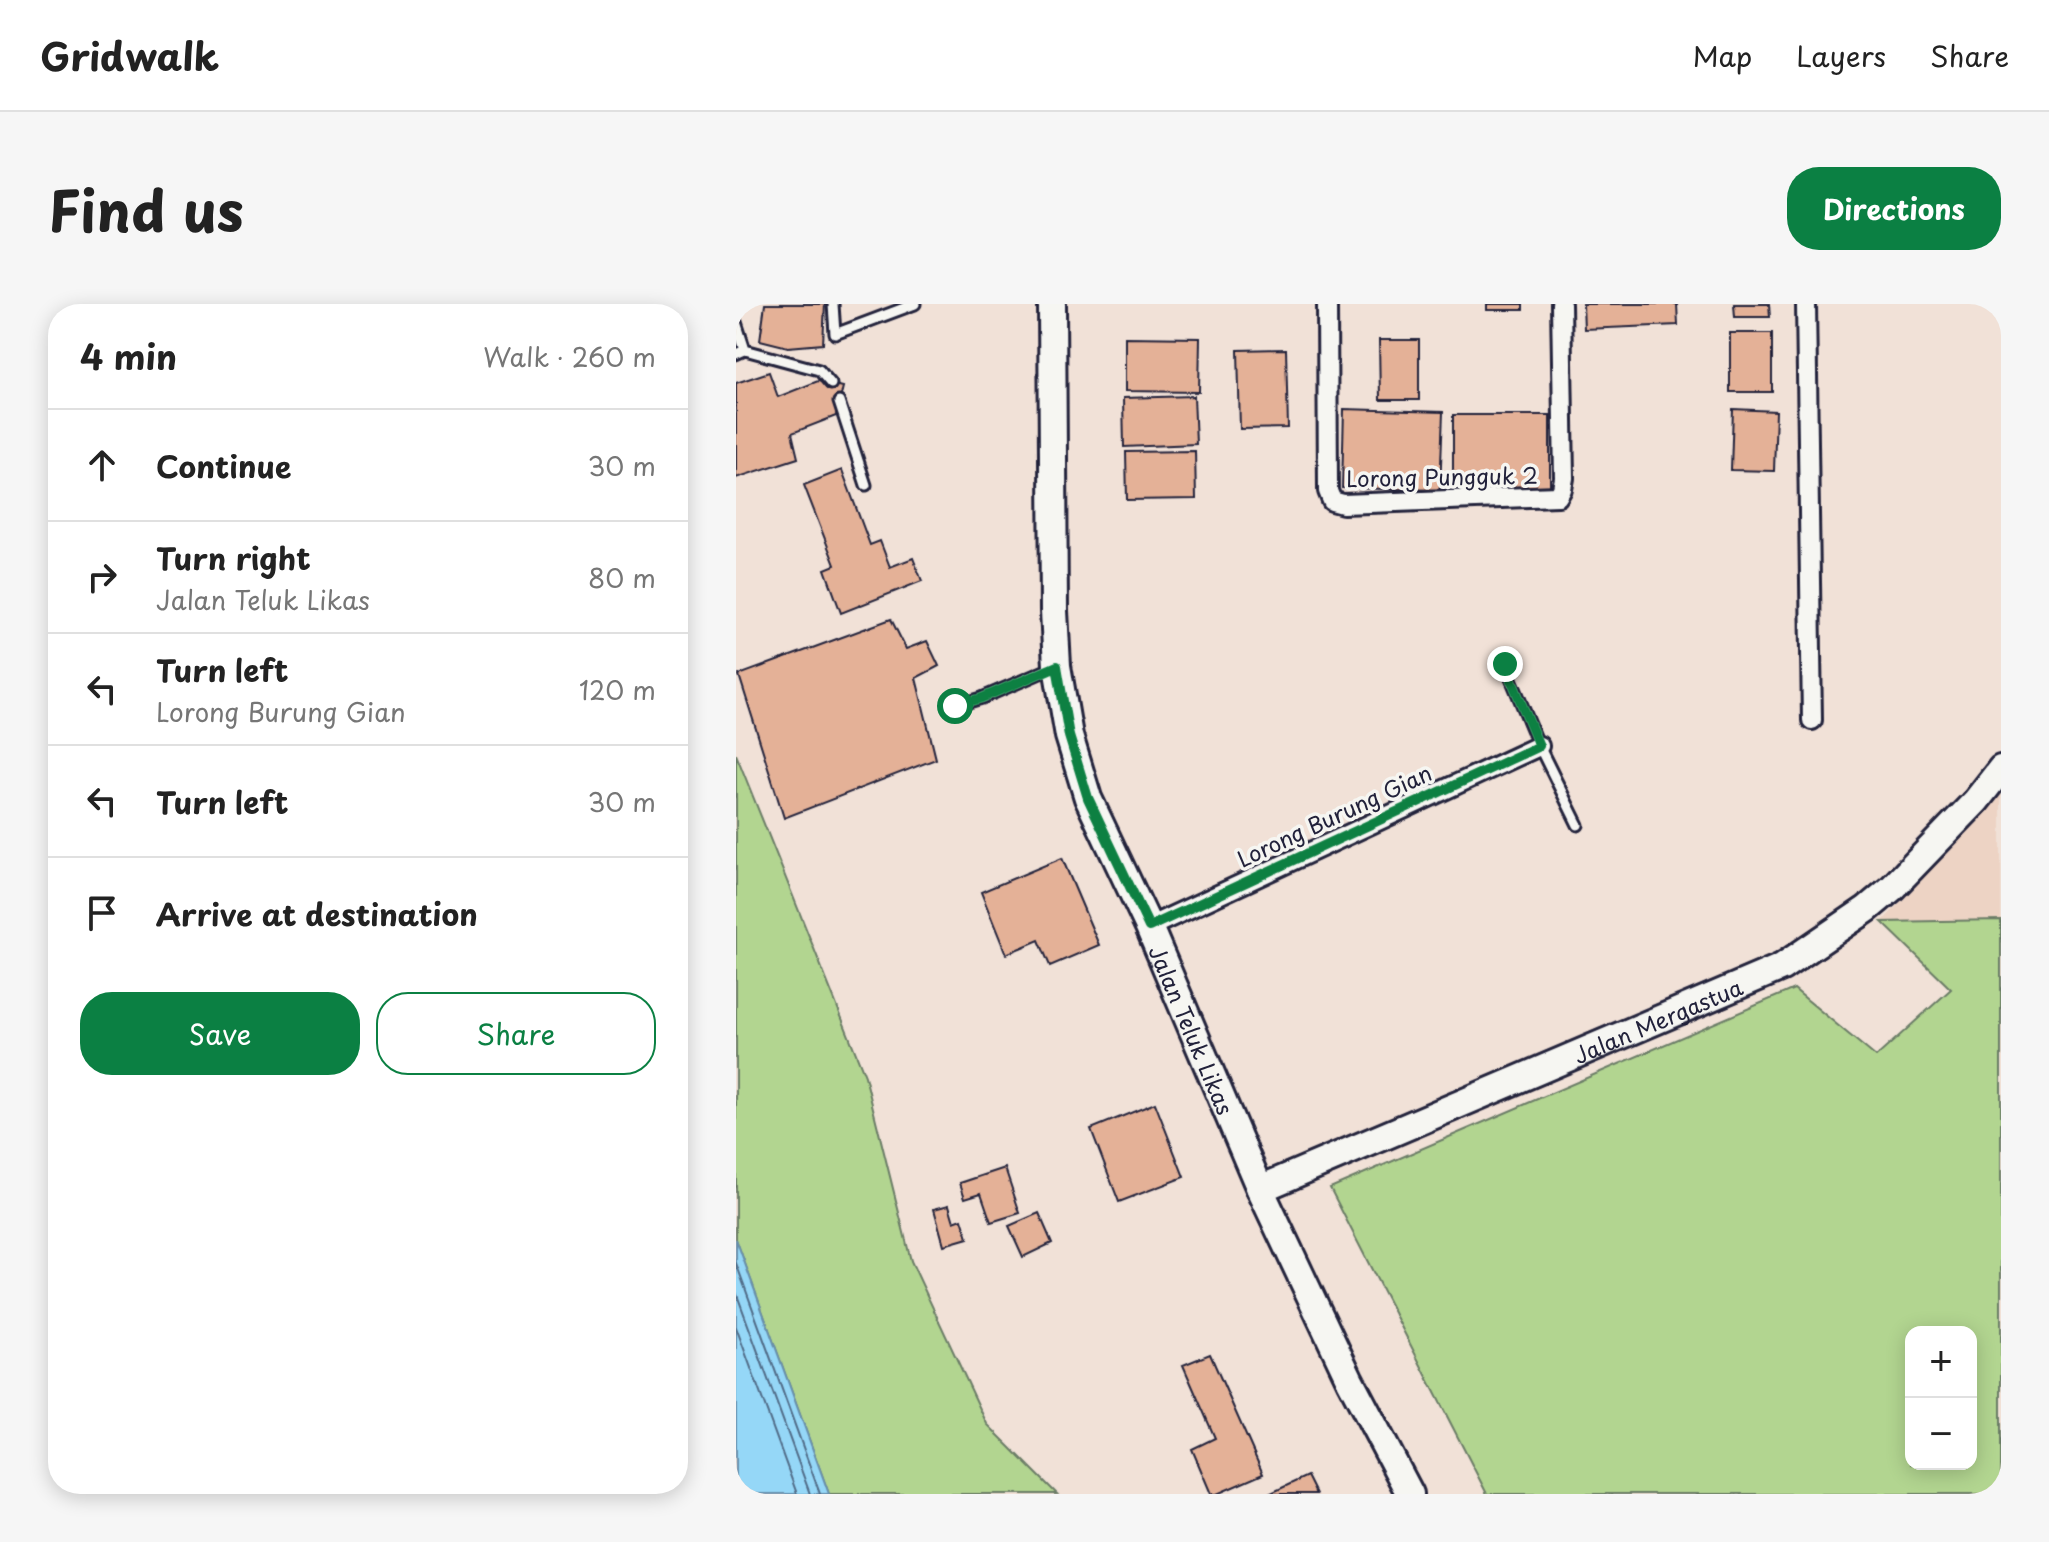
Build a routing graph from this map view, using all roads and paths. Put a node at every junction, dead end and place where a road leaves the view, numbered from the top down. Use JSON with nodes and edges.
{"nodes":[{"id":1,"x":833,"y":304,"type":"edge"},
{"id":2,"x":915,"y":304,"type":"edge"},
{"id":3,"x":1052,"y":304,"type":"edge"},
{"id":4,"x":1327,"y":304,"type":"edge"},
{"id":5,"x":1561,"y":304,"type":"edge"},
{"id":6,"x":1806,"y":304,"type":"edge"},
{"id":7,"x":736,"y":322,"type":"edge"},
{"id":8,"x":740,"y":352,"type":"edge"},
{"id":9,"x":831,"y":384,"type":"dead end"},
{"id":10,"x":839,"y":402,"type":"dead end"},
{"id":11,"x":866,"y":485,"type":"dead end"},
{"id":12,"x":1505,"y":664,"type":"dead end"},
{"id":13,"x":1057,"y":666,"type":"junction"},
{"id":14,"x":955,"y":706,"type":"dead end"},
{"id":15,"x":1812,"y":720,"type":"dead end"},
{"id":16,"x":1539,"y":746,"type":"junction"},
{"id":17,"x":2001,"y":769,"type":"edge"},
{"id":18,"x":1578,"y":825,"type":"dead end"},
{"id":19,"x":1149,"y":927,"type":"junction"},
{"id":20,"x":1260,"y":1189,"type":"junction"},
{"id":21,"x":1410,"y":1494,"type":"edge"}],
"edges":[{"from":1,"to":2,"type":"lane"},
{"from":3,"to":13,"type":"street","name":"Jalan Teluk Likas"},
{"from":4,"to":5,"type":"street","name":"Lorong Pungguk 2"},
{"from":6,"to":15,"type":"street"},
{"from":7,"to":8,"type":"lane"},
{"from":8,"to":9,"type":"lane"},
{"from":10,"to":11,"type":"lane"},
{"from":12,"to":16,"type":"lane"},
{"from":13,"to":14,"type":"lane"},
{"from":13,"to":19,"type":"street","name":"Jalan Teluk Likas"},
{"from":16,"to":18,"type":"lane"},
{"from":16,"to":19,"type":"street","name":"Lorong Burung Gian"},
{"from":17,"to":20,"type":"street","name":"Jalan Mergastua"},
{"from":19,"to":20,"type":"street","name":"Jalan Teluk Likas"},
{"from":20,"to":21,"type":"street","name":"Jalan Teluk Likas"}]}
